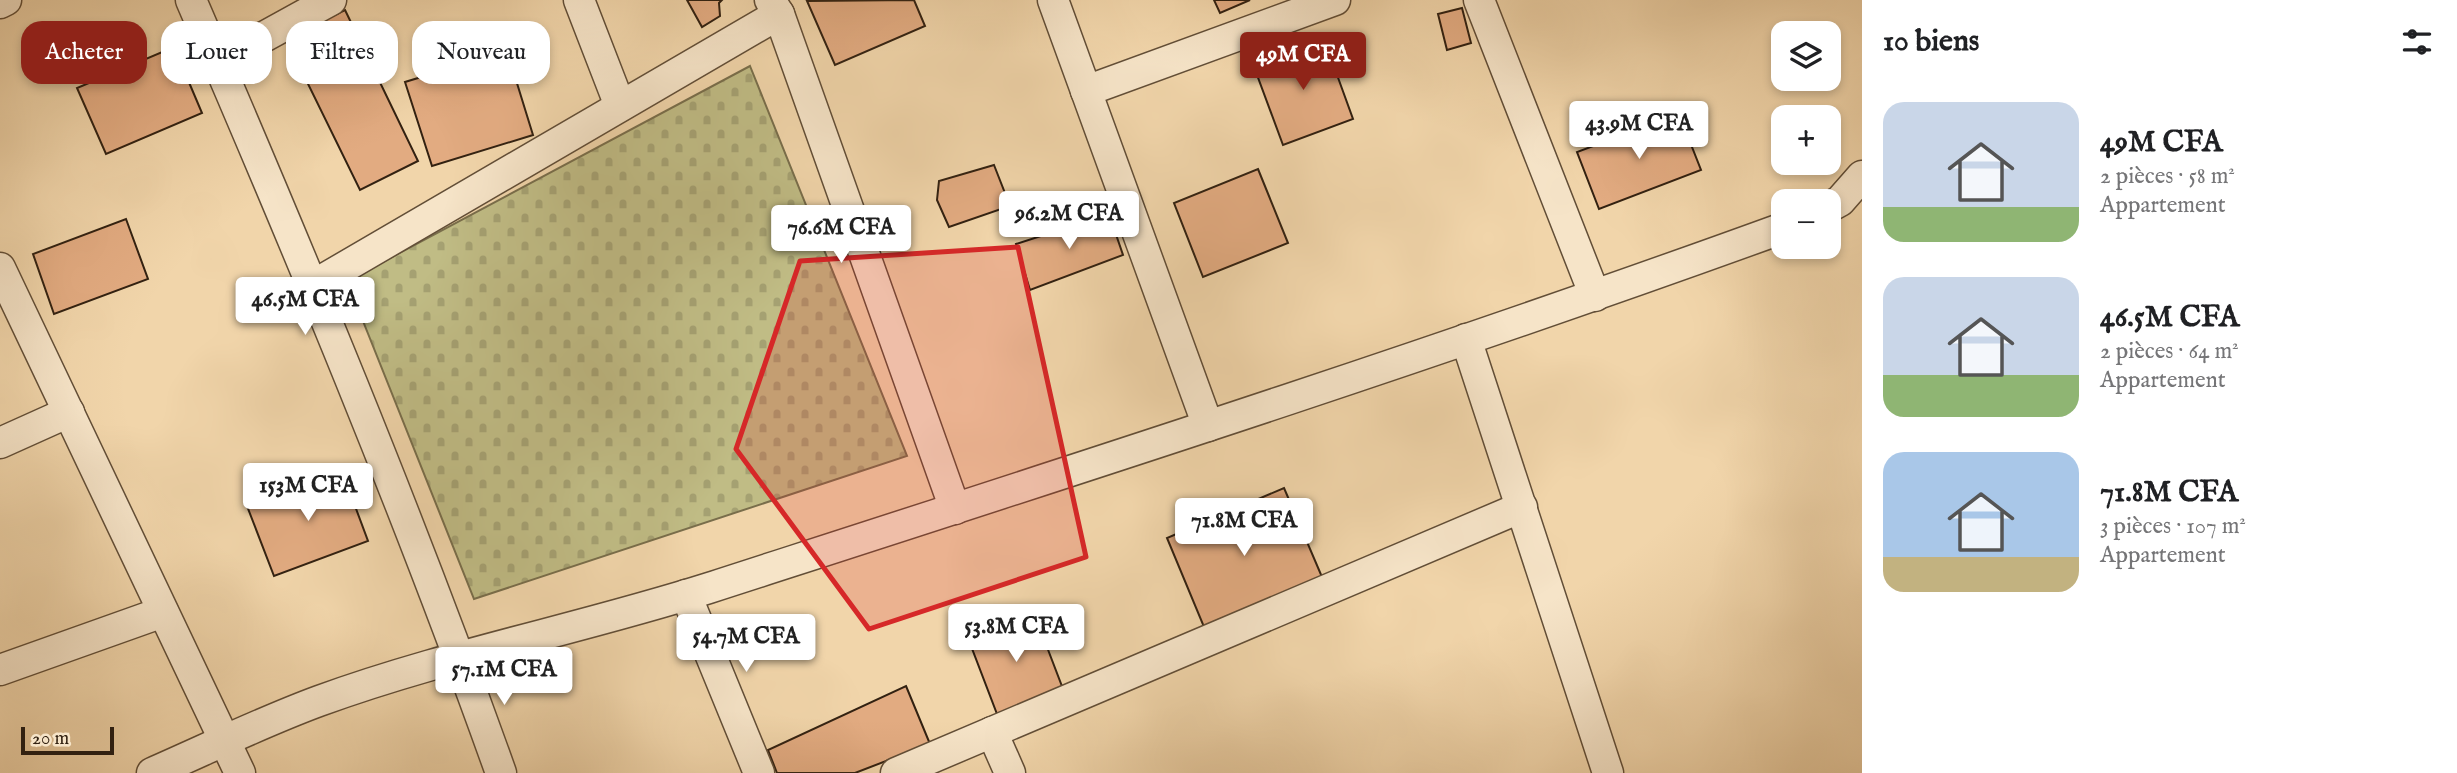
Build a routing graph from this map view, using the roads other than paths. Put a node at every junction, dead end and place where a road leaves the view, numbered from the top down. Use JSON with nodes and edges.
{"nodes":[{"id":1,"x":6,"y":0,"type":"edge"},
{"id":2,"x":191,"y":0,"type":"edge"},
{"id":3,"x":331,"y":0,"type":"edge"},
{"id":4,"x":579,"y":0,"type":"edge"},
{"id":5,"x":1053,"y":0,"type":"edge"},
{"id":6,"x":1335,"y":0,"type":"edge"},
{"id":7,"x":1479,"y":0,"type":"edge"},
{"id":8,"x":0,"y":3,"type":"edge"},
{"id":9,"x":774,"y":7,"type":"edge"},
{"id":10,"x":200,"y":21,"type":"edge"},
{"id":11,"x":272,"y":32,"type":"edge"},
{"id":12,"x":227,"y":84,"type":"edge"},
{"id":13,"x":1086,"y":91,"type":"junction"},
{"id":14,"x":620,"y":106,"type":"junction"},
{"id":15,"x":1862,"y":176,"type":"edge"},
{"id":16,"x":1841,"y":200,"type":"edge"},
{"id":17,"x":1771,"y":232,"type":"edge"},
{"id":18,"x":0,"y":268,"type":"edge"},
{"id":19,"x":312,"y":286,"type":"junction"},
{"id":20,"x":1595,"y":296,"type":"junction"},
{"id":21,"x":1466,"y":339,"type":"junction"},
{"id":22,"x":69,"y":412,"type":"junction"},
{"id":23,"x":1208,"y":426,"type":"junction"},
{"id":24,"x":0,"y":443,"type":"edge"},
{"id":25,"x":1521,"y":507,"type":"junction"},
{"id":26,"x":955,"y":509,"type":"junction"},
{"id":27,"x":686,"y":595,"type":"junction"},
{"id":28,"x":163,"y":612,"type":"junction"},
{"id":29,"x":460,"y":657,"type":"junction"},
{"id":30,"x":0,"y":670,"type":"edge"},
{"id":31,"x":992,"y":732,"type":"junction"},
{"id":32,"x":225,"y":741,"type":"junction"},
{"id":33,"x":152,"y":773,"type":"edge"},
{"id":34,"x":240,"y":773,"type":"edge"},
{"id":35,"x":501,"y":773,"type":"edge"},
{"id":36,"x":760,"y":773,"type":"edge"},
{"id":37,"x":896,"y":773,"type":"edge"},
{"id":38,"x":1010,"y":773,"type":"edge"},
{"id":39,"x":1608,"y":773,"type":"edge"}],
"edges":[{"from":1,"to":8,"type":"street"},
{"from":2,"to":10,"type":"street"},
{"from":3,"to":11,"type":"street"},
{"from":4,"to":14,"type":"street"},
{"from":5,"to":13,"type":"street"},
{"from":6,"to":13,"type":"street"},
{"from":7,"to":20,"type":"street"},
{"from":9,"to":14,"type":"street"},
{"from":9,"to":26,"type":"street"},
{"from":12,"to":19,"type":"street"},
{"from":13,"to":23,"type":"street"},
{"from":14,"to":19,"type":"street"},
{"from":15,"to":16,"type":"street"},
{"from":17,"to":20,"type":"street"},
{"from":18,"to":22,"type":"street"},
{"from":19,"to":29,"type":"street"},
{"from":20,"to":21,"type":"street"},
{"from":21,"to":23,"type":"street"},
{"from":21,"to":25,"type":"street"},
{"from":22,"to":24,"type":"street"},
{"from":22,"to":28,"type":"street"},
{"from":23,"to":26,"type":"street"},
{"from":25,"to":31,"type":"street"},
{"from":25,"to":39,"type":"street"},
{"from":26,"to":27,"type":"street"},
{"from":27,"to":29,"type":"street"},
{"from":27,"to":36,"type":"street"},
{"from":28,"to":30,"type":"street"},
{"from":28,"to":32,"type":"street"},
{"from":29,"to":32,"type":"street"},
{"from":29,"to":35,"type":"street"},
{"from":31,"to":37,"type":"street"},
{"from":31,"to":38,"type":"street"},
{"from":32,"to":33,"type":"street"},
{"from":32,"to":34,"type":"street"}]}
